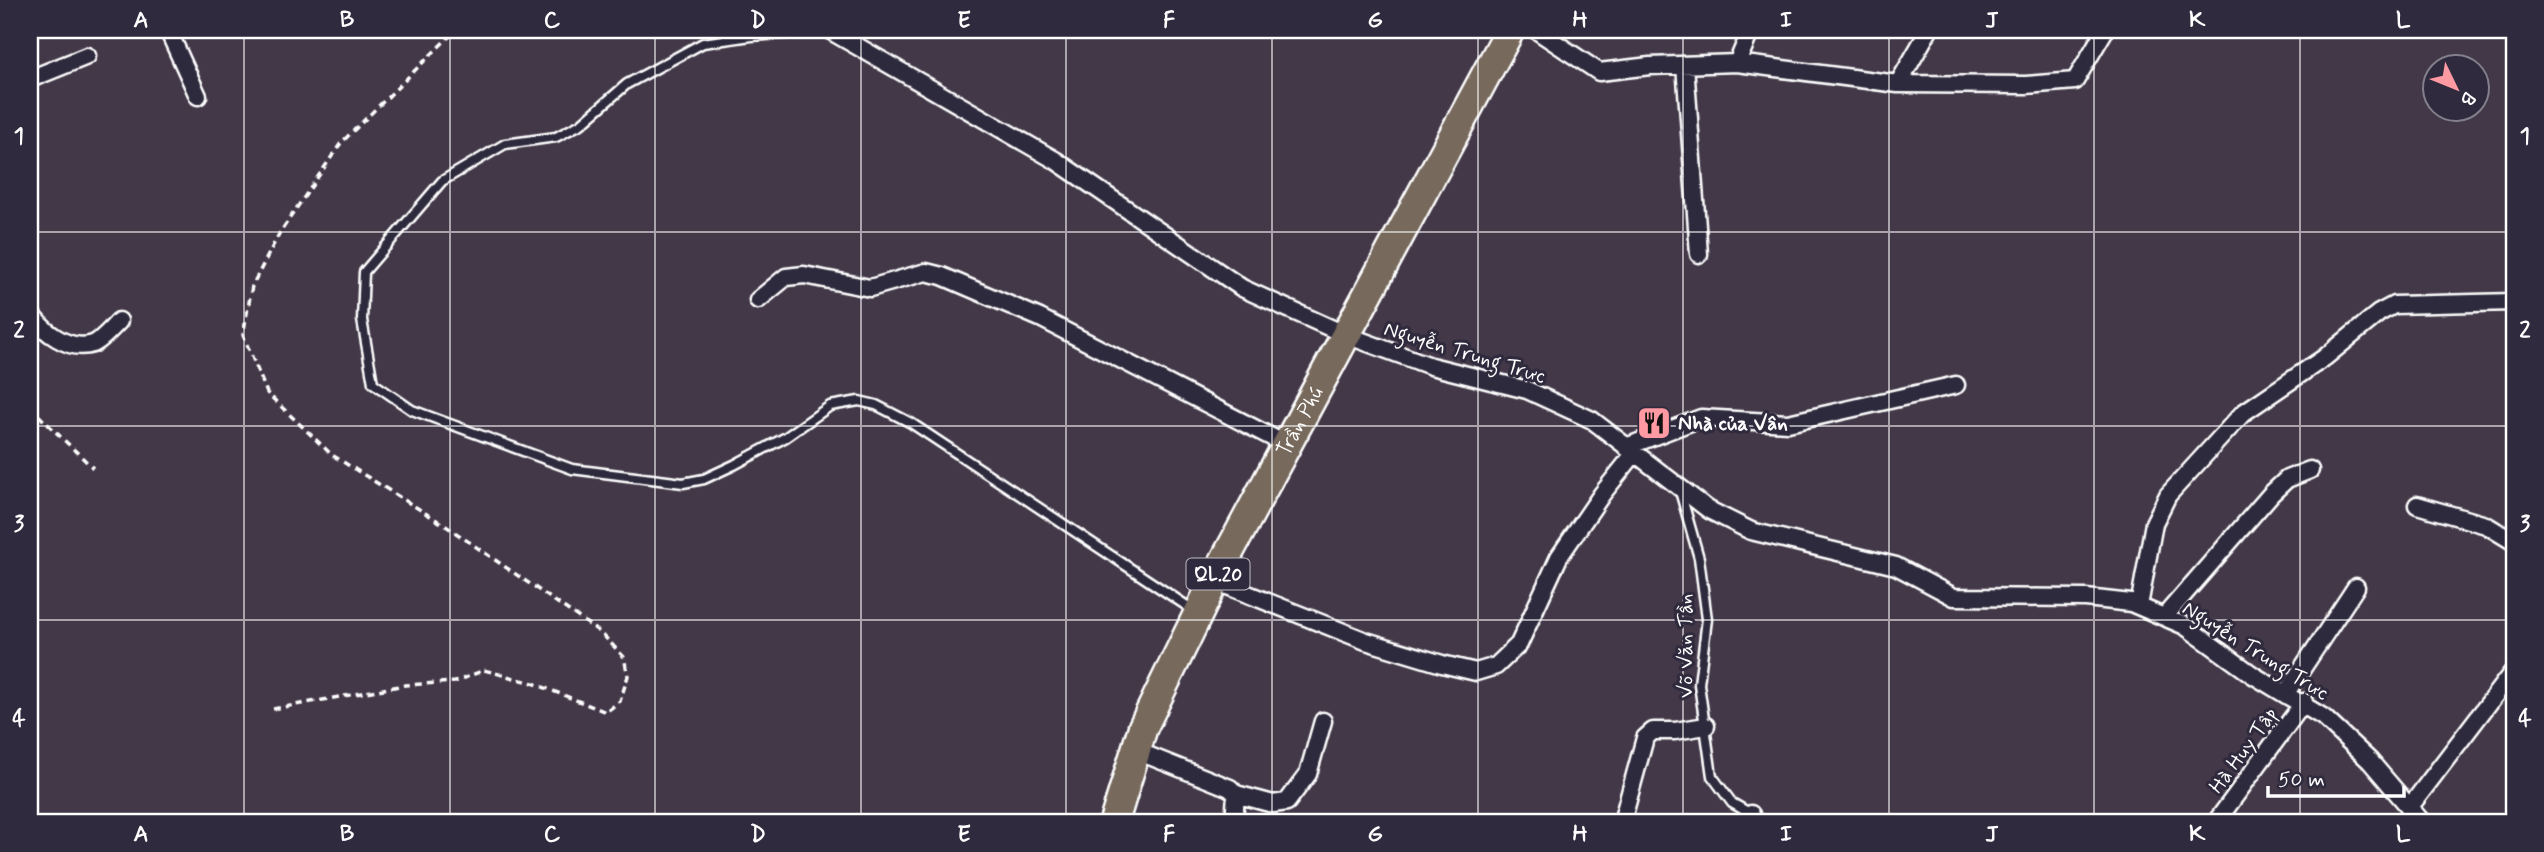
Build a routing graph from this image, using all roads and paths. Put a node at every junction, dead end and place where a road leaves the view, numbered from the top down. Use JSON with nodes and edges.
{"nodes":[{"id":1,"x":168,"y":30,"type":"edge"},
{"id":2,"x":456,"y":30,"type":"edge"},
{"id":3,"x":830,"y":30,"type":"edge"},
{"id":4,"x":1510,"y":30,"type":"edge"},
{"id":5,"x":1536,"y":30,"type":"edge"},
{"id":6,"x":1751,"y":30,"type":"edge"},
{"id":7,"x":1929,"y":30,"type":"edge"},
{"id":8,"x":2105,"y":30,"type":"edge"},
{"id":9,"x":87,"y":56,"type":"dead end"},
{"id":10,"x":1737,"y":63,"type":"junction"},
{"id":11,"x":1685,"y":65,"type":"junction"},
{"id":12,"x":30,"y":79,"type":"edge"},
{"id":13,"x":1898,"y":84,"type":"junction"},
{"id":14,"x":198,"y":96,"type":"dead end"},
{"id":15,"x":30,"y":241,"type":"edge"},
{"id":16,"x":1699,"y":254,"type":"dead end"},
{"id":17,"x":30,"y":272,"type":"edge"},
{"id":18,"x":758,"y":300,"type":"dead end"},
{"id":19,"x":2514,"y":303,"type":"edge"},
{"id":20,"x":30,"y":313,"type":"edge"},
{"id":21,"x":119,"y":321,"type":"dead end"},
{"id":22,"x":1346,"y":335,"type":"junction"},
{"id":23,"x":1956,"y":385,"type":"dead end"},
{"id":24,"x":30,"y":407,"type":"edge"},
{"id":25,"x":1287,"y":445,"type":"junction"},
{"id":26,"x":1630,"y":451,"type":"junction"},
{"id":27,"x":93,"y":468,"type":"dead end"},
{"id":28,"x":2310,"y":470,"type":"dead end"},
{"id":29,"x":1679,"y":489,"type":"junction"},
{"id":30,"x":2417,"y":505,"type":"dead end"},
{"id":31,"x":2514,"y":542,"type":"edge"},
{"id":32,"x":1214,"y":581,"type":"junction"},
{"id":33,"x":2356,"y":587,"type":"dead end"},
{"id":34,"x":2139,"y":606,"type":"junction"},
{"id":35,"x":1198,"y":614,"type":"junction"},
{"id":36,"x":2164,"y":617,"type":"junction"},
{"id":37,"x":2514,"y":670,"type":"edge"},
{"id":38,"x":2286,"y":693,"type":"junction"},
{"id":39,"x":2304,"y":702,"type":"junction"},
{"id":40,"x":274,"y":709,"type":"dead end"},
{"id":41,"x":1323,"y":721,"type":"dead end"},
{"id":42,"x":1706,"y":726,"type":"junction"},
{"id":43,"x":1137,"y":751,"type":"junction"},
{"id":44,"x":1236,"y":794,"type":"junction"},
{"id":45,"x":2409,"y":808,"type":"junction"},
{"id":46,"x":1755,"y":820,"type":"edge"},
{"id":47,"x":1114,"y":822,"type":"edge"},
{"id":48,"x":1234,"y":822,"type":"edge"},
{"id":49,"x":1622,"y":822,"type":"edge"},
{"id":50,"x":2216,"y":822,"type":"edge"},
{"id":51,"x":2422,"y":822,"type":"edge"}],
"edges":[{"from":1,"to":14,"type":"street"},
{"from":2,"to":40,"type":"path"},
{"from":3,"to":22,"type":"street","name":"Nguyễn Trung Trực"},
{"from":3,"to":35,"type":"lane"},
{"from":4,"to":22,"type":"highway","name":"Trần Phú","number":"QL.20"},
{"from":5,"to":11,"type":"street"},
{"from":6,"to":10,"type":"street"},
{"from":7,"to":13,"type":"street"},
{"from":8,"to":13,"type":"street"},
{"from":9,"to":12,"type":"street"},
{"from":10,"to":11,"type":"street"},
{"from":10,"to":13,"type":"street"},
{"from":11,"to":16,"type":"street"},
{"from":15,"to":17,"type":"street"},
{"from":18,"to":25,"type":"street"},
{"from":19,"to":34,"type":"street"},
{"from":20,"to":21,"type":"street"},
{"from":22,"to":25,"type":"highway","name":"Trần Phú","number":"QL.20"},
{"from":22,"to":26,"type":"street","name":"Nguyễn Trung Trực"},
{"from":23,"to":26,"type":"street"},
{"from":24,"to":27,"type":"path"},
{"from":25,"to":32,"type":"highway","name":"Trần Phú","number":"QL.20"},
{"from":26,"to":29,"type":"street","name":"Nguyễn Trung Trực"},
{"from":26,"to":32,"type":"street"},
{"from":28,"to":36,"type":"street"},
{"from":29,"to":34,"type":"street","name":"Nguyễn Trung Trực"},
{"from":29,"to":42,"type":"lane","name":"Võ Văn Tần"},
{"from":30,"to":31,"type":"street"},
{"from":32,"to":35,"type":"highway","name":"Trần Phú","number":"QL.20"},
{"from":33,"to":38,"type":"street"},
{"from":34,"to":36,"type":"street","name":"Nguyễn Trung Trực"},
{"from":35,"to":43,"type":"highway","name":"Trần Phú","number":"QL.20"},
{"from":36,"to":38,"type":"street","name":"Nguyễn Trung Trực"},
{"from":37,"to":45,"type":"street"},
{"from":38,"to":39,"type":"street","name":"Nguyễn Trung Trực"},
{"from":39,"to":45,"type":"street","name":"Nguyễn Trung Trực"},
{"from":39,"to":50,"type":"street","name":"Hà Huy Tập"},
{"from":41,"to":44,"type":"street"},
{"from":42,"to":46,"type":"lane","name":"Võ Văn Tần"},
{"from":42,"to":49,"type":"street"},
{"from":43,"to":44,"type":"street"},
{"from":43,"to":47,"type":"highway","name":"Trần Phú","number":"QL.20"},
{"from":44,"to":48,"type":"street"},
{"from":45,"to":51,"type":"street","name":"Nguyễn Trung Trực"}]}
